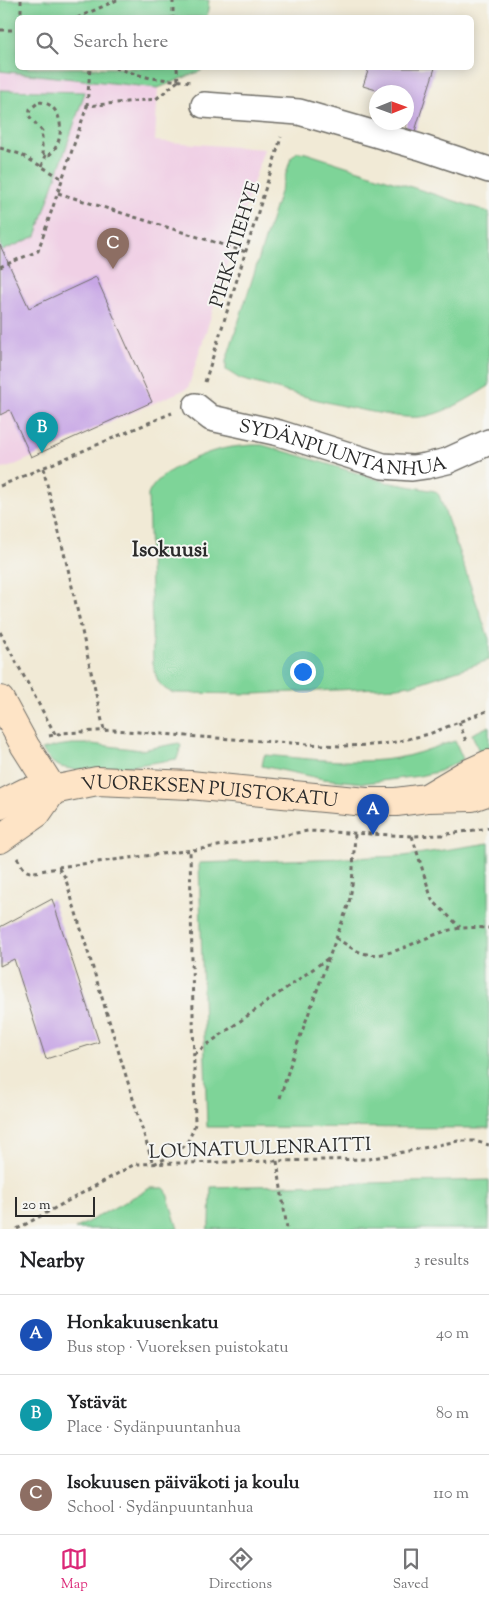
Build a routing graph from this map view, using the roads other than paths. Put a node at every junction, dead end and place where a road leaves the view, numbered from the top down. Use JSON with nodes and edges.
{"nodes":[{"id":1,"x":204,"y":105,"type":"dead end"},
{"id":2,"x":489,"y":170,"type":"edge"},
{"id":3,"x":196,"y":406,"type":"road end"},
{"id":4,"x":489,"y":442,"type":"edge"},
{"id":5,"x":0,"y":700,"type":"edge"},
{"id":6,"x":479,"y":756,"type":"edge"},
{"id":7,"x":53,"y":790,"type":"junction"},
{"id":8,"x":489,"y":791,"type":"edge"},
{"id":9,"x":427,"y":798,"type":"junction"},
{"id":10,"x":0,"y":805,"type":"edge"},
{"id":11,"x":2,"y":838,"type":"edge"}],
"edges":[{"from":1,"to":2,"type":"street"},
{"from":3,"to":4,"type":"street","name":"SYDÄNPUUNTANHUA"},
{"from":5,"to":7,"type":"main road"},
{"from":6,"to":9,"type":"main road","name":"VUOREKSEN PUISTOKATU"},
{"from":7,"to":9,"type":"main road","name":"VUOREKSEN PUISTOKATU"},
{"from":7,"to":10,"type":"main road","name":"VUOREKSEN PUISTOKATU"},
{"from":7,"to":11,"type":"main road"},
{"from":8,"to":9,"type":"main road","name":"VUOREKSEN PUISTOKATU"}]}
